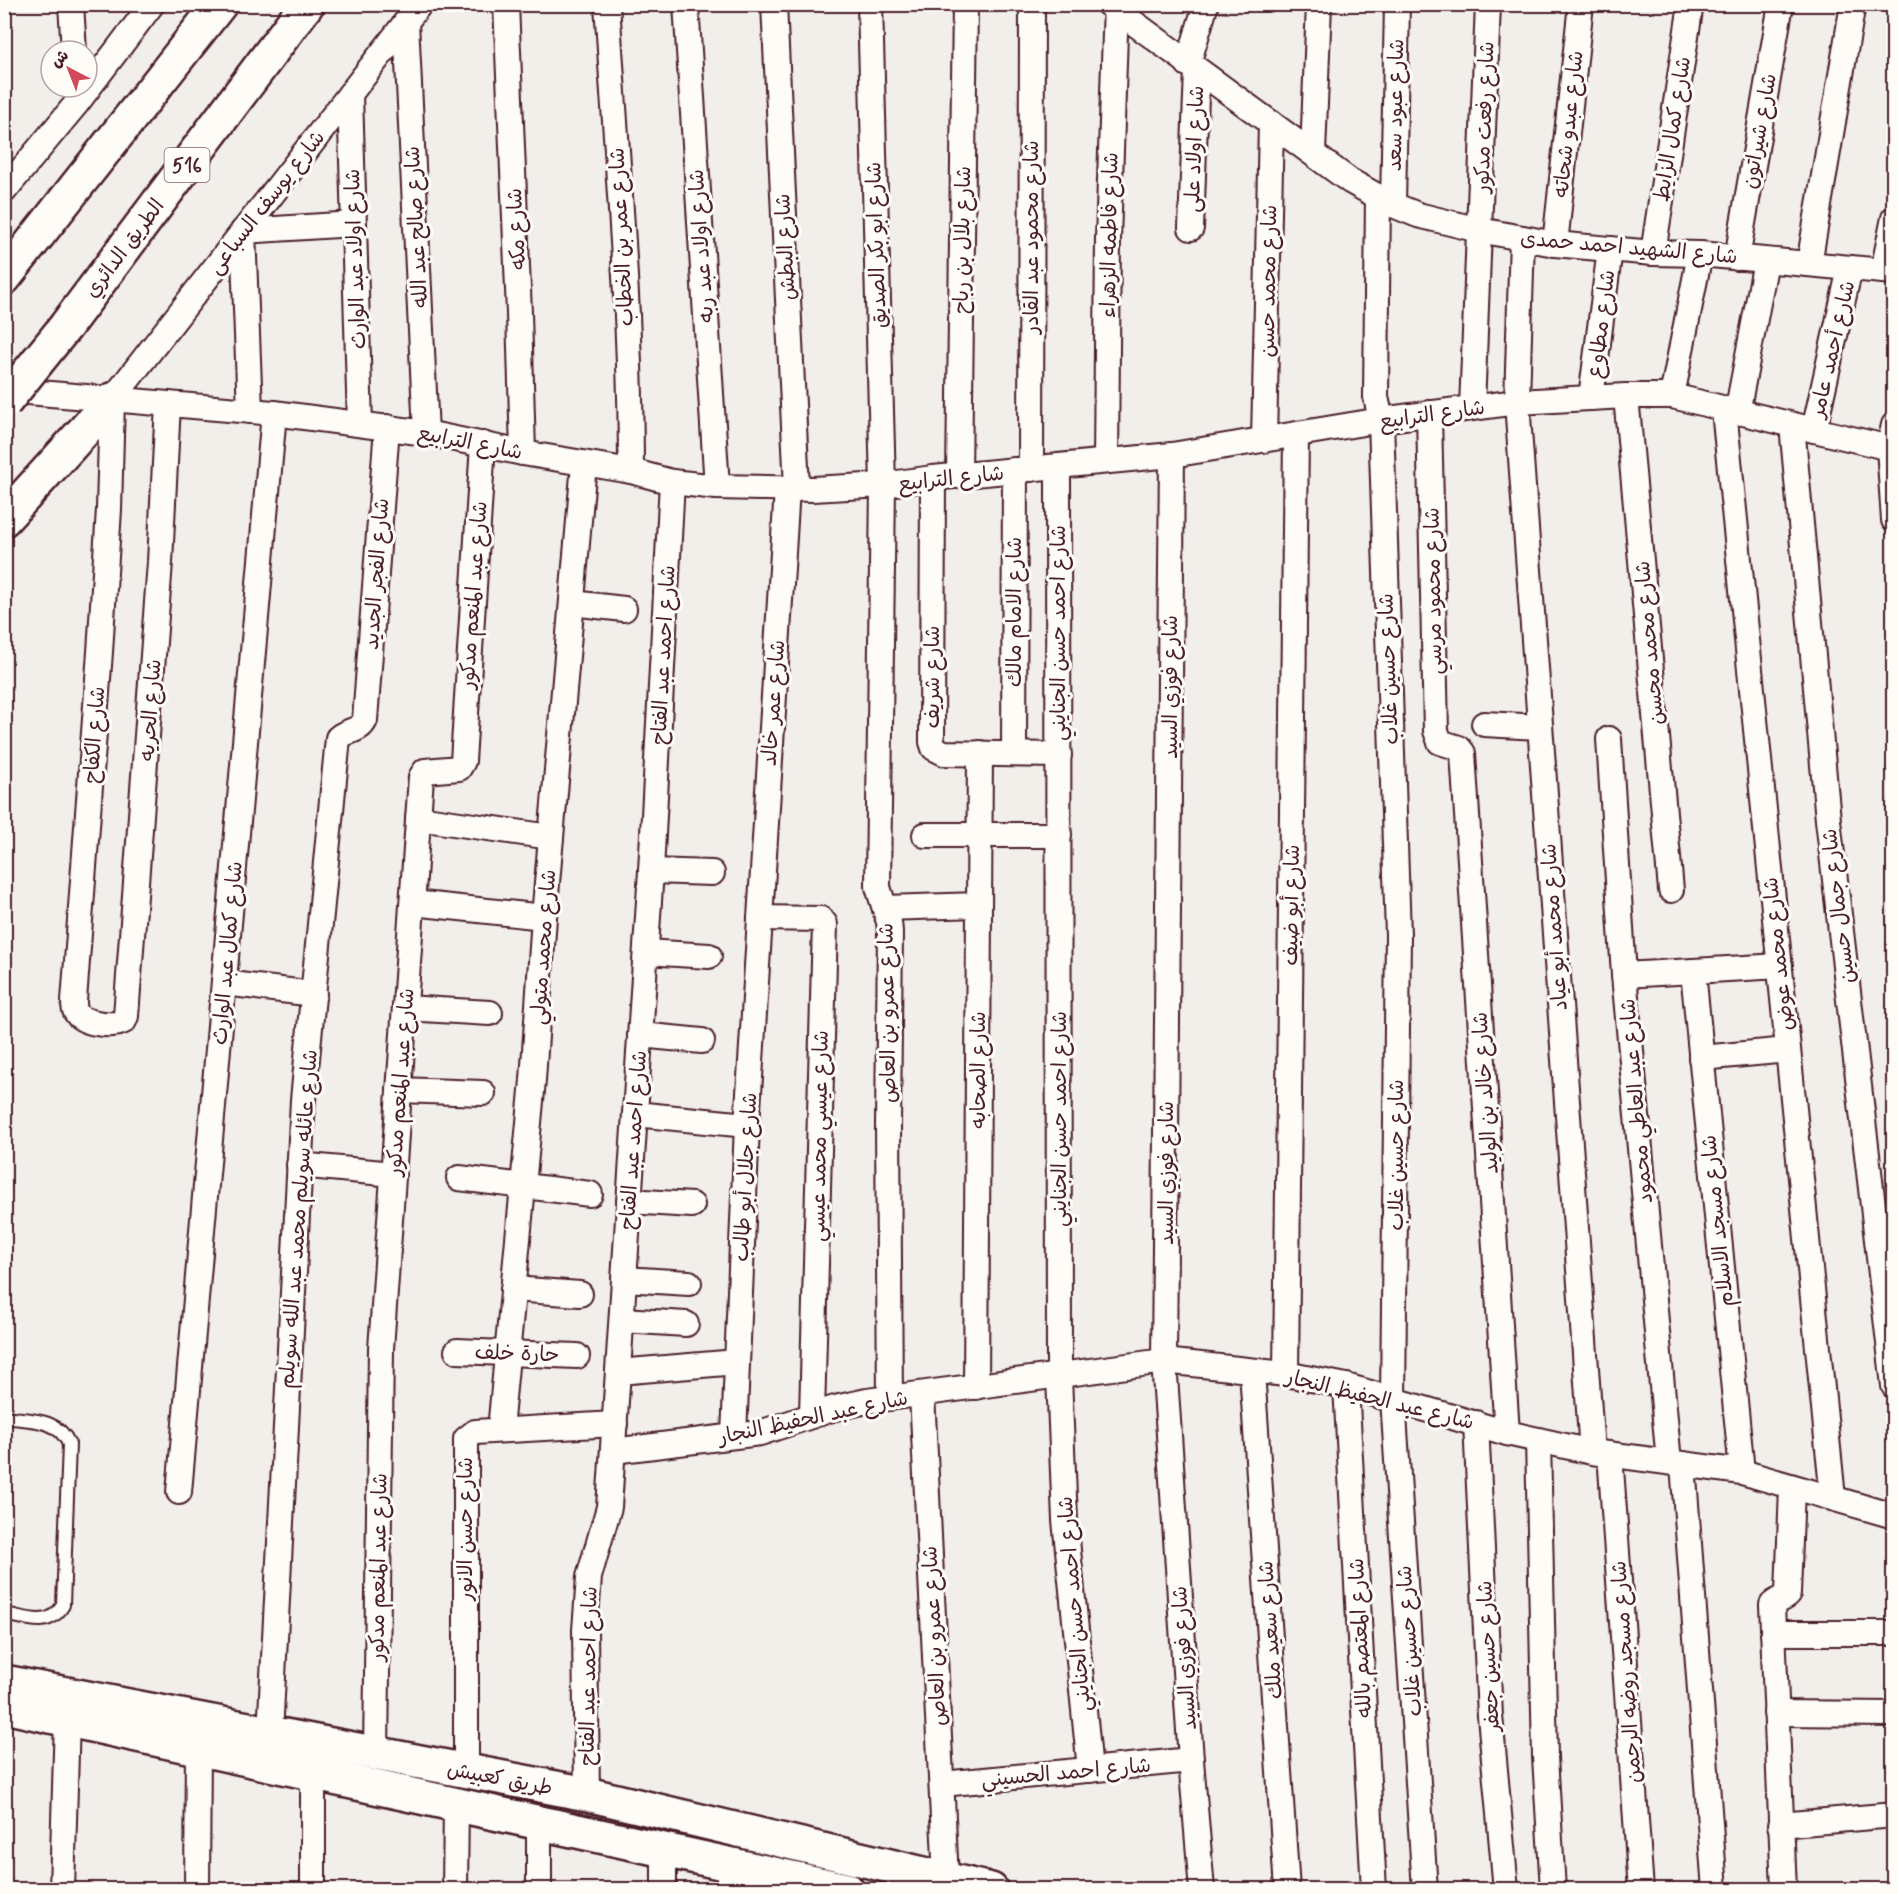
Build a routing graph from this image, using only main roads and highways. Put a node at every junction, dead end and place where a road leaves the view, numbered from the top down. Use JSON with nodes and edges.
{"nodes":[{"id":1,"x":220,"y":4,"type":"edge"},
{"id":2,"x":308,"y":4,"type":"edge"},
{"id":3,"x":4,"y":278,"type":"edge"},
{"id":4,"x":112,"y":400,"type":"road end"},
{"id":5,"x":4,"y":403,"type":"edge"},
{"id":6,"x":4,"y":519,"type":"edge"},
{"id":7,"x":4,"y":1682,"type":"edge"},
{"id":8,"x":4,"y":1706,"type":"edge"},
{"id":9,"x":501,"y":1778,"type":"junction"},
{"id":10,"x":495,"y":1811,"type":"junction"},
{"id":11,"x":729,"y":1876,"type":"edge"},
{"id":12,"x":843,"y":1889,"type":"edge"},
{"id":13,"x":991,"y":1890,"type":"edge"}],
"edges":[{"from":1,"to":3,"type":"main road"},
{"from":2,"to":5,"type":"main road","name":"الطريق الدائري","number":"516","bridge":true},
{"from":4,"to":6,"type":"main road"},
{"from":7,"to":9,"type":"main road","name":"طريق كعبيش"},
{"from":8,"to":10,"type":"main road","name":"طريق كعبيش"},
{"from":9,"to":10,"type":"main road"},
{"from":9,"to":13,"type":"main road","name":"طريق كعبيش"},
{"from":10,"to":11,"type":"main road","name":"طريق كعبيش"},
{"from":11,"to":12,"type":"main road","name":"طريق كعبيش"}]}
